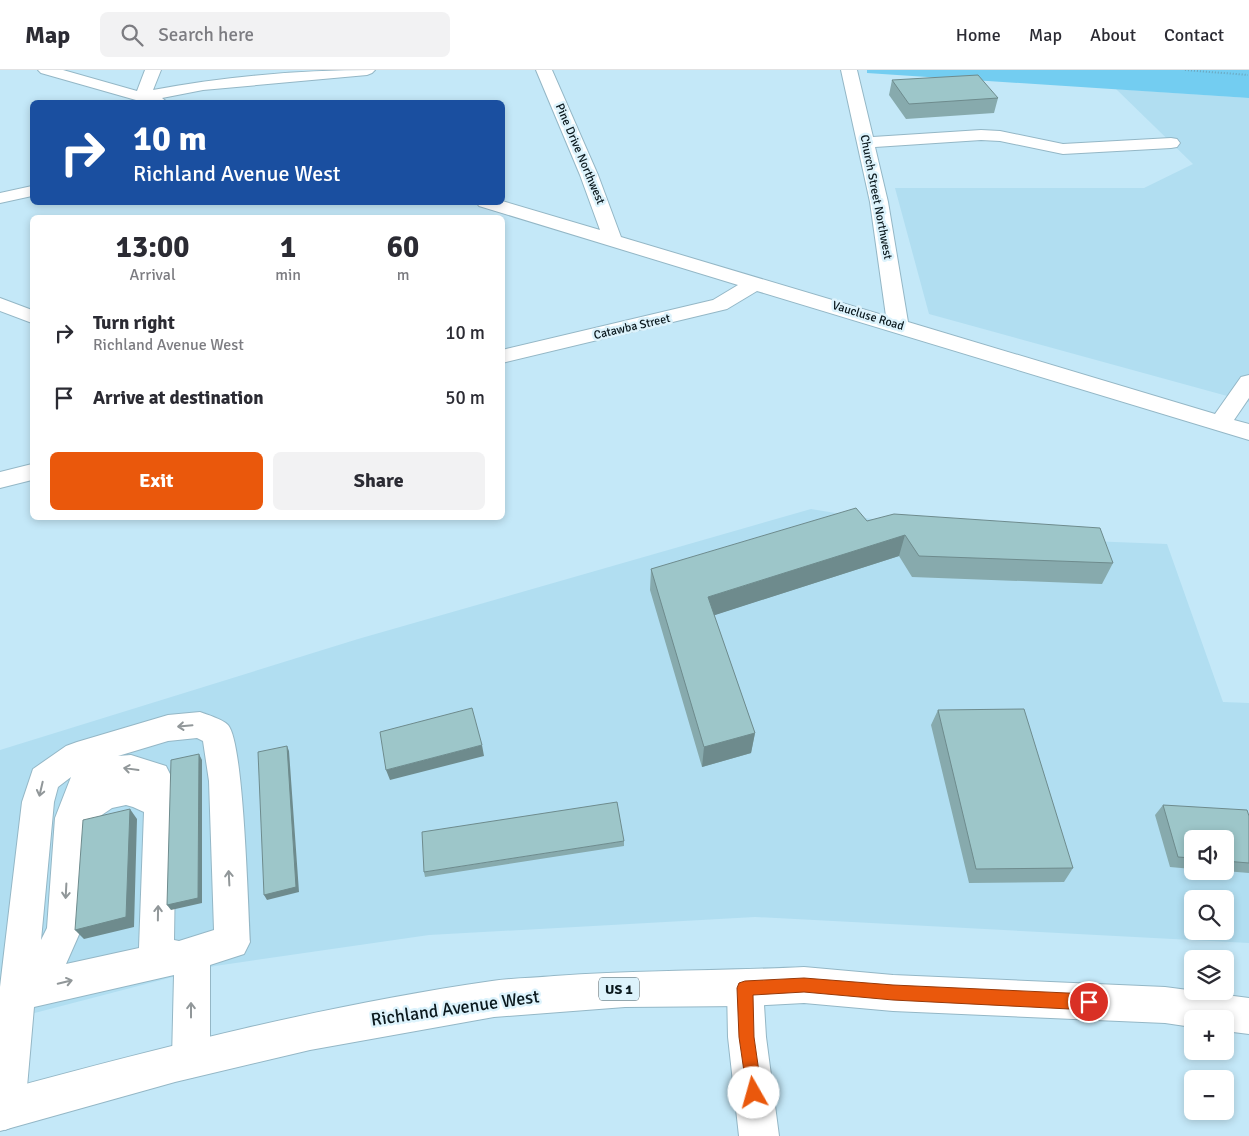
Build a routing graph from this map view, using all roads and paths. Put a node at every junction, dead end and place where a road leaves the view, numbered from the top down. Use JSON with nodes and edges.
{"nodes":[{"id":1,"x":46,"y":70,"type":"edge"},
{"id":2,"x":153,"y":70,"type":"edge"},
{"id":3,"x":367,"y":70,"type":"edge"},
{"id":4,"x":544,"y":70,"type":"edge"},
{"id":5,"x":849,"y":70,"type":"edge"},
{"id":6,"x":1185,"y":70,"type":"edge"},
{"id":7,"x":1248,"y":76,"type":"edge"},
{"id":8,"x":143,"y":97,"type":"junction"},
{"id":9,"x":153,"y":100,"type":"edge"},
{"id":10,"x":866,"y":142,"type":"junction"},
{"id":11,"x":1171,"y":143,"type":"dead end"},
{"id":12,"x":30,"y":191,"type":"edge"},
{"id":13,"x":0,"y":198,"type":"edge"},
{"id":14,"x":496,"y":205,"type":"edge"},
{"id":15,"x":612,"y":239,"type":"junction"},
{"id":16,"x":755,"y":283,"type":"junction"},
{"id":17,"x":0,"y":304,"type":"edge"},
{"id":18,"x":30,"y":316,"type":"edge"},
{"id":19,"x":898,"y":325,"type":"junction"},
{"id":20,"x":505,"y":356,"type":"edge"},
{"id":21,"x":1249,"y":382,"type":"edge"},
{"id":22,"x":1220,"y":424,"type":"junction"},
{"id":23,"x":1247,"y":437,"type":"edge"},
{"id":24,"x":30,"y":472,"type":"edge"},
{"id":25,"x":0,"y":480,"type":"edge"},
{"id":26,"x":192,"y":954,"type":"junction"},
{"id":27,"x":156,"y":962,"type":"junction"},
{"id":28,"x":19,"y":983,"type":"junction"},
{"id":29,"x":745,"y":988,"type":"junction"},
{"id":30,"x":1249,"y":1016,"type":"edge"},
{"id":31,"x":191,"y":1059,"type":"junction"},
{"id":32,"x":2,"y":1110,"type":"edge"},
{"id":33,"x":759,"y":1136,"type":"edge"}],
"edges":[{"from":1,"to":8,"type":"street"},
{"from":2,"to":8,"type":"street"},
{"from":3,"to":8,"type":"street"},
{"from":4,"to":15,"type":"street","name":"Pine Drive Northwest"},
{"from":5,"to":10,"type":"street","name":"Church Street Northwest"},
{"from":6,"to":7,"type":"path"},
{"from":8,"to":9,"type":"street"},
{"from":10,"to":11,"type":"street"},
{"from":10,"to":19,"type":"street","name":"Church Street Northwest"},
{"from":12,"to":13,"type":"street"},
{"from":14,"to":15,"type":"street","name":"Vaucluse Road"},
{"from":15,"to":16,"type":"street","name":"Vaucluse Road"},
{"from":16,"to":19,"type":"street","name":"Vaucluse Road"},
{"from":16,"to":20,"type":"street","name":"Catawba Street"},
{"from":17,"to":18,"type":"street"},
{"from":19,"to":22,"type":"street","name":"Vaucluse Road"},
{"from":21,"to":22,"type":"street"},
{"from":22,"to":23,"type":"street","name":"Vaucluse Road"},
{"from":24,"to":25,"type":"street"},
{"from":26,"to":27,"type":"street"},
{"from":26,"to":28,"type":"street","one_way":true},
{"from":31,"to":26,"type":"street","one_way":true},
{"from":28,"to":27,"type":"street","one_way":true},
{"from":27,"to":28,"type":"street","one_way":true},
{"from":28,"to":32,"type":"street"},
{"from":29,"to":30,"type":"street","name":"Richland Avenue West","number":"US 1"},
{"from":29,"to":31,"type":"street","name":"Richland Avenue West","number":"US 1"},
{"from":29,"to":33,"type":"street"},
{"from":31,"to":32,"type":"street","name":"Richland Avenue West","number":"US 1"}]}
